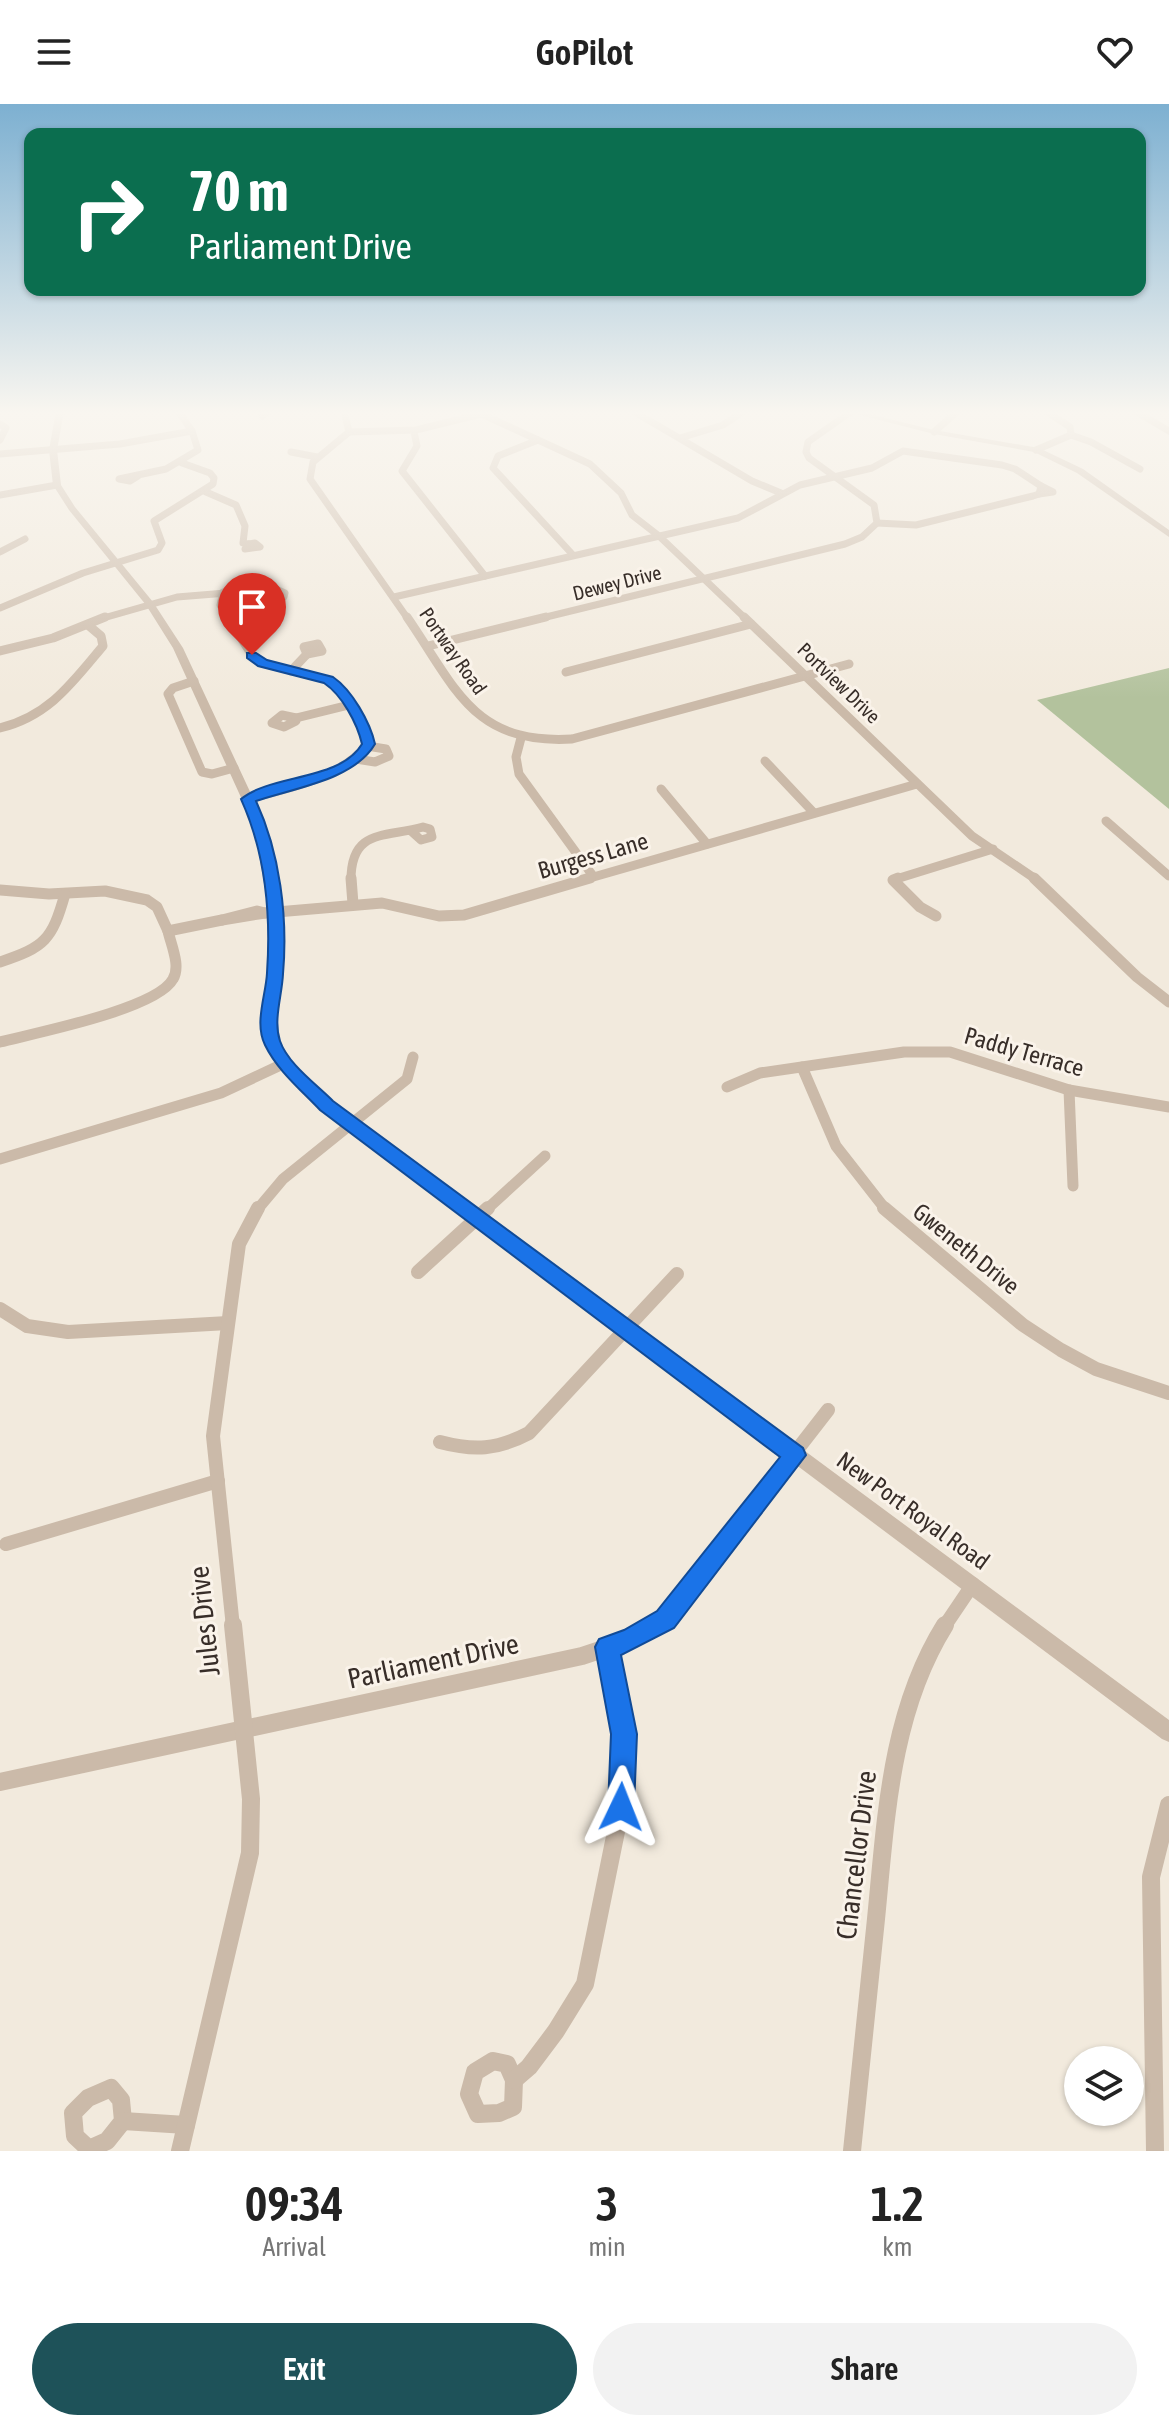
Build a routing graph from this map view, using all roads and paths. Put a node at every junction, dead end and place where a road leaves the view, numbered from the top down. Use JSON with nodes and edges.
{"nodes":[{"id":1,"x":73,"y":507,"type":"edge"},
{"id":2,"x":172,"y":507,"type":"edge"},
{"id":3,"x":237,"y":507,"type":"edge"},
{"id":4,"x":330,"y":507,"type":"edge"},
{"id":5,"x":430,"y":507,"type":"edge"},
{"id":6,"x":528,"y":507,"type":"edge"},
{"id":7,"x":628,"y":507,"type":"edge"},
{"id":8,"x":758,"y":507,"type":"edge"},
{"id":9,"x":874,"y":507,"type":"edge"},
{"id":10,"x":981,"y":507,"type":"edge"},
{"id":11,"x":1130,"y":507,"type":"edge"},
{"id":12,"x":877,"y":523,"type":"junction"},
{"id":13,"x":1169,"y":534,"type":"edge"},
{"id":14,"x":659,"y":536,"type":"junction"},
{"id":15,"x":25,"y":539,"type":"dead end"},
{"id":16,"x":249,"y":544,"type":"dead end"},
{"id":17,"x":0,"y":552,"type":"edge"},
{"id":18,"x":573,"y":555,"type":"junction"},
{"id":19,"x":116,"y":562,"type":"junction"},
{"id":20,"x":485,"y":576,"type":"junction"},
{"id":21,"x":702,"y":578,"type":"junction"},
{"id":22,"x":267,"y":591,"type":"dead end"},
{"id":23,"x":223,"y":592,"type":"junction"},
{"id":24,"x":394,"y":597,"type":"junction"},
{"id":25,"x":150,"y":604,"type":"junction"},
{"id":26,"x":0,"y":608,"type":"edge"},
{"id":27,"x":751,"y":624,"type":"junction"},
{"id":28,"x":88,"y":625,"type":"junction"},
{"id":29,"x":0,"y":640,"type":"edge"},
{"id":30,"x":428,"y":646,"type":"junction"},
{"id":31,"x":2,"y":650,"type":"edge"},
{"id":32,"x":307,"y":654,"type":"dead end"},
{"id":33,"x":849,"y":664,"type":"dead end"},
{"id":34,"x":291,"y":671,"type":"junction"},
{"id":35,"x":566,"y":672,"type":"dead end"},
{"id":36,"x":806,"y":675,"type":"junction"},
{"id":37,"x":194,"y":681,"type":"junction"},
{"id":38,"x":349,"y":705,"type":"junction"},
{"id":39,"x":296,"y":718,"type":"dead end"},
{"id":40,"x":0,"y":728,"type":"edge"},
{"id":41,"x":521,"y":738,"type":"junction"},
{"id":42,"x":367,"y":746,"type":"junction"},
{"id":43,"x":356,"y":759,"type":"junction"},
{"id":44,"x":765,"y":761,"type":"dead end"},
{"id":45,"x":234,"y":768,"type":"junction"},
{"id":46,"x":917,"y":784,"type":"junction"},
{"id":47,"x":661,"y":789,"type":"dead end"},
{"id":48,"x":248,"y":799,"type":"junction"},
{"id":49,"x":814,"y":813,"type":"junction"},
{"id":50,"x":1106,"y":821,"type":"dead end"},
{"id":51,"x":411,"y":831,"type":"dead end"},
{"id":52,"x":707,"y":844,"type":"junction"},
{"id":53,"x":993,"y":849,"type":"junction"},
{"id":54,"x":593,"y":876,"type":"junction"},
{"id":55,"x":1169,"y":876,"type":"edge"},
{"id":56,"x":0,"y":890,"type":"edge"},
{"id":57,"x":65,"y":894,"type":"junction"},
{"id":58,"x":353,"y":904,"type":"junction"},
{"id":59,"x":270,"y":913,"type":"junction"},
{"id":60,"x":936,"y":916,"type":"dead end"},
{"id":61,"x":168,"y":931,"type":"junction"},
{"id":62,"x":0,"y":962,"type":"edge"},
{"id":63,"x":1167,"y":998,"type":"edge"},
{"id":64,"x":0,"y":1042,"type":"edge"},
{"id":65,"x":413,"y":1057,"type":"dead end"},
{"id":66,"x":285,"y":1063,"type":"junction"},
{"id":67,"x":802,"y":1067,"type":"junction"},
{"id":68,"x":727,"y":1087,"type":"dead end"},
{"id":69,"x":1069,"y":1090,"type":"junction"},
{"id":70,"x":1169,"y":1107,"type":"edge"},
{"id":71,"x":350,"y":1123,"type":"junction"},
{"id":72,"x":545,"y":1156,"type":"dead end"},
{"id":73,"x":0,"y":1159,"type":"edge"},
{"id":74,"x":1073,"y":1186,"type":"dead end"},
{"id":75,"x":477,"y":1218,"type":"junction"},
{"id":76,"x":418,"y":1272,"type":"dead end"},
{"id":77,"x":677,"y":1274,"type":"dead end"},
{"id":78,"x":0,"y":1309,"type":"edge"},
{"id":79,"x":228,"y":1323,"type":"junction"},
{"id":80,"x":627,"y":1330,"type":"junction"},
{"id":81,"x":1169,"y":1393,"type":"edge"},
{"id":82,"x":828,"y":1410,"type":"dead end"},
{"id":83,"x":440,"y":1442,"type":"dead end"},
{"id":84,"x":795,"y":1455,"type":"junction"},
{"id":85,"x":218,"y":1481,"type":"junction"},
{"id":86,"x":6,"y":1544,"type":"dead end"},
{"id":87,"x":973,"y":1584,"type":"junction"},
{"id":88,"x":608,"y":1647,"type":"junction"},
{"id":89,"x":244,"y":1727,"type":"junction"},
{"id":90,"x":1169,"y":1732,"type":"edge"},
{"id":91,"x":0,"y":1782,"type":"edge"},
{"id":92,"x":1169,"y":1805,"type":"edge"},
{"id":93,"x":514,"y":2080,"type":"dead end"},
{"id":94,"x":123,"y":2121,"type":"dead end"},
{"id":95,"x":186,"y":2125,"type":"junction"},
{"id":96,"x":180,"y":2151,"type":"edge"},
{"id":97,"x":852,"y":2151,"type":"edge"},
{"id":98,"x":1155,"y":2151,"type":"edge"}],
"edges":[{"from":1,"to":19,"type":"street","name":"New Port Royal Road"},
{"from":2,"to":19,"type":"street"},
{"from":3,"to":16,"type":"street"},
{"from":4,"to":24,"type":"street","name":"Portway Road"},
{"from":5,"to":20,"type":"street"},
{"from":6,"to":18,"type":"street"},
{"from":7,"to":14,"type":"street","name":"Portview Drive"},
{"from":8,"to":14,"type":"street"},
{"from":9,"to":12,"type":"street"},
{"from":10,"to":12,"type":"street"},
{"from":11,"to":13,"type":"street"},
{"from":12,"to":21,"type":"street","name":"Dewey Drive"},
{"from":14,"to":18,"type":"street"},
{"from":14,"to":21,"type":"street","name":"Portview Drive"},
{"from":15,"to":17,"type":"street"},
{"from":18,"to":20,"type":"street"},
{"from":19,"to":25,"type":"street","name":"New Port Royal Road"},
{"from":19,"to":26,"type":"street"},
{"from":20,"to":24,"type":"street"},
{"from":21,"to":27,"type":"street","name":"Portview Drive"},
{"from":21,"to":30,"type":"street","name":"Dewey Drive"},
{"from":22,"to":23,"type":"street"},
{"from":23,"to":25,"type":"street"},
{"from":23,"to":34,"type":"street"},
{"from":24,"to":30,"type":"street","name":"Portway Road"},
{"from":25,"to":28,"type":"street"},
{"from":25,"to":37,"type":"street","name":"New Port Royal Road"},
{"from":27,"to":35,"type":"street"},
{"from":27,"to":36,"type":"street","name":"Portview Drive"},
{"from":28,"to":31,"type":"street"},
{"from":28,"to":40,"type":"street"},
{"from":29,"to":31,"type":"street"},
{"from":30,"to":41,"type":"street","name":"Portway Road"},
{"from":32,"to":34,"type":"street"},
{"from":33,"to":36,"type":"street","name":"Portway Road"},
{"from":34,"to":38,"type":"street"},
{"from":36,"to":41,"type":"street","name":"Portway Road"},
{"from":36,"to":46,"type":"street","name":"Portview Drive"},
{"from":37,"to":45,"type":"street","name":"New Port Royal Road"},
{"from":37,"to":45,"type":"street"},
{"from":38,"to":39,"type":"street"},
{"from":38,"to":42,"type":"street"},
{"from":41,"to":54,"type":"street"},
{"from":42,"to":43,"type":"street"},
{"from":42,"to":43,"type":"street"},
{"from":43,"to":48,"type":"street"},
{"from":44,"to":49,"type":"street"},
{"from":45,"to":48,"type":"street","name":"New Port Royal Road"},
{"from":46,"to":49,"type":"street","name":"Burgess Lane"},
{"from":46,"to":53,"type":"street","name":"Portview Drive"},
{"from":47,"to":52,"type":"street"},
{"from":48,"to":59,"type":"street","name":"New Port Royal Road"},
{"from":49,"to":52,"type":"street","name":"Burgess Lane"},
{"from":50,"to":55,"type":"street"},
{"from":51,"to":58,"type":"street"},
{"from":52,"to":54,"type":"street","name":"Burgess Lane"},
{"from":53,"to":60,"type":"street"},
{"from":53,"to":63,"type":"street","name":"Portview Drive"},
{"from":54,"to":58,"type":"street","name":"Burgess Lane"},
{"from":56,"to":57,"type":"street"},
{"from":57,"to":61,"type":"street"},
{"from":57,"to":62,"type":"street"},
{"from":58,"to":59,"type":"street","name":"Burgess Lane"},
{"from":59,"to":61,"type":"street","name":"Burgess Lane"},
{"from":59,"to":66,"type":"street","name":"New Port Royal Road"},
{"from":61,"to":64,"type":"street"},
{"from":65,"to":71,"type":"street","name":"Jules Drive"},
{"from":66,"to":71,"type":"street","name":"New Port Royal Road"},
{"from":66,"to":73,"type":"street"},
{"from":67,"to":68,"type":"street","name":"Paddy Terrace"},
{"from":67,"to":69,"type":"street","name":"Paddy Terrace"},
{"from":67,"to":81,"type":"street","name":"Gweneth Drive"},
{"from":69,"to":70,"type":"street","name":"Paddy Terrace"},
{"from":69,"to":74,"type":"street"},
{"from":71,"to":75,"type":"street","name":"New Port Royal Road"},
{"from":71,"to":79,"type":"street","name":"Jules Drive"},
{"from":72,"to":75,"type":"street"},
{"from":75,"to":76,"type":"street"},
{"from":75,"to":80,"type":"street","name":"New Port Royal Road"},
{"from":77,"to":80,"type":"street"},
{"from":78,"to":79,"type":"street"},
{"from":79,"to":85,"type":"street","name":"Jules Drive"},
{"from":80,"to":83,"type":"street"},
{"from":80,"to":84,"type":"street","name":"New Port Royal Road"},
{"from":82,"to":84,"type":"street","name":"Parliament Drive"},
{"from":84,"to":87,"type":"street","name":"New Port Royal Road"},
{"from":84,"to":88,"type":"street","name":"Parliament Drive"},
{"from":85,"to":86,"type":"street"},
{"from":85,"to":89,"type":"street","name":"Jules Drive"},
{"from":87,"to":90,"type":"street","name":"New Port Royal Road"},
{"from":87,"to":97,"type":"street","name":"Chancellor Drive"},
{"from":88,"to":89,"type":"street","name":"Parliament Drive"},
{"from":88,"to":93,"type":"street"},
{"from":89,"to":91,"type":"street","name":"Parliament Drive"},
{"from":89,"to":95,"type":"street","name":"Jules Drive"},
{"from":92,"to":98,"type":"street"},
{"from":94,"to":95,"type":"street"},
{"from":95,"to":96,"type":"street","name":"Jules Drive"}]}
